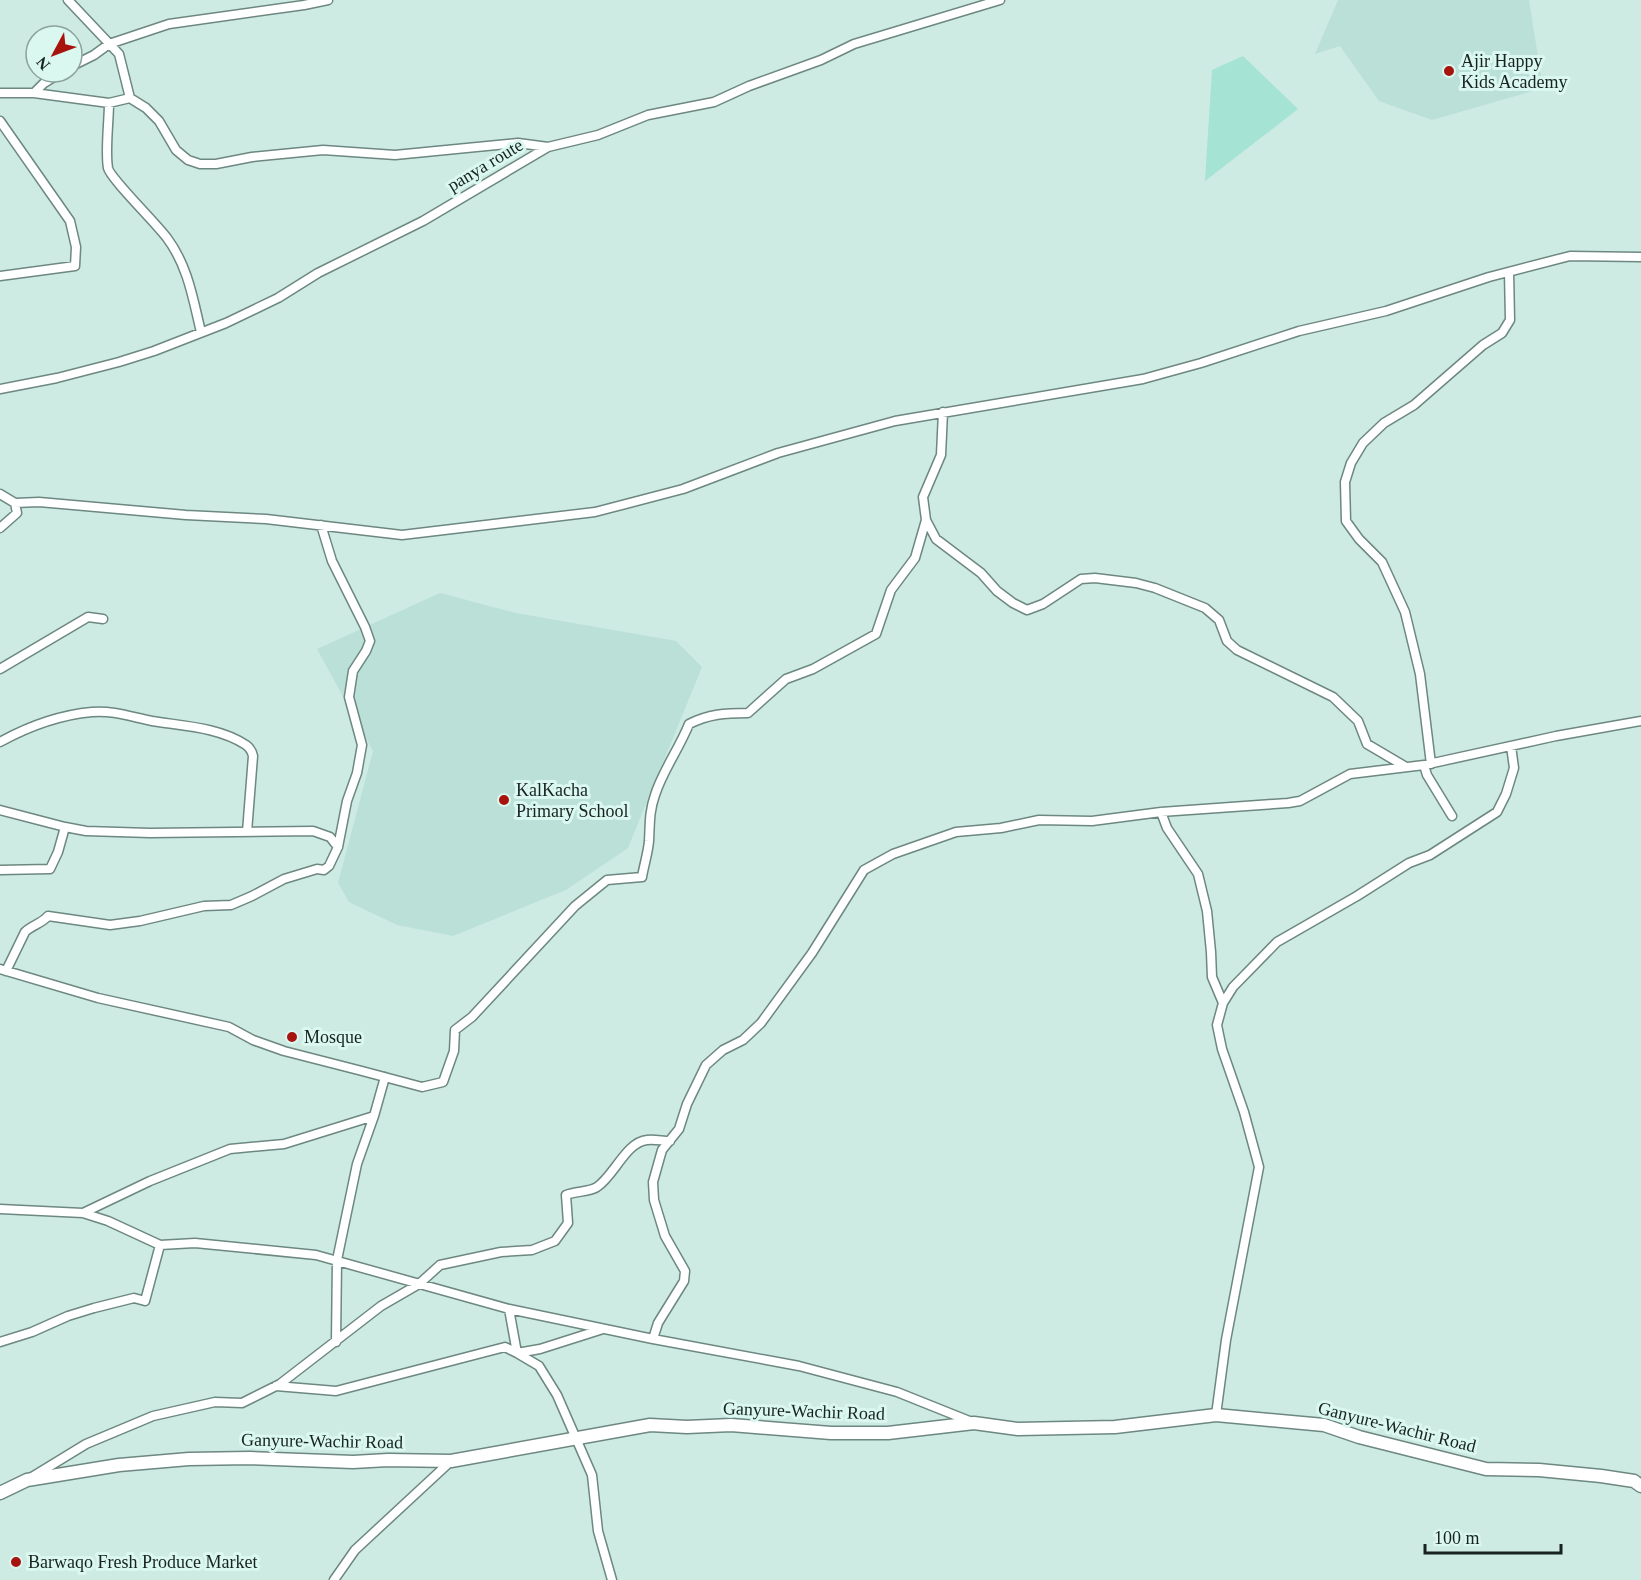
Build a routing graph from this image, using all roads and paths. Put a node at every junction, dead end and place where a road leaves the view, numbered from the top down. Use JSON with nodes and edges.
{"nodes":[{"id":1,"x":68,"y":0,"type":"edge"},
{"id":2,"x":328,"y":0,"type":"edge"},
{"id":3,"x":1000,"y":0,"type":"edge"},
{"id":4,"x":109,"y":44,"type":"junction"},
{"id":5,"x":84,"y":60,"type":"edge"},
{"id":6,"x":43,"y":84,"type":"edge"},
{"id":7,"x":0,"y":93,"type":"edge"},
{"id":8,"x":34,"y":93,"type":"junction"},
{"id":9,"x":130,"y":98,"type":"junction"},
{"id":10,"x":109,"y":103,"type":"junction"},
{"id":11,"x":0,"y":121,"type":"edge"},
{"id":12,"x":548,"y":147,"type":"junction"},
{"id":13,"x":1641,"y":257,"type":"edge"},
{"id":14,"x":1509,"y":272,"type":"junction"},
{"id":15,"x":0,"y":276,"type":"edge"},
{"id":16,"x":201,"y":332,"type":"junction"},
{"id":17,"x":0,"y":389,"type":"edge"},
{"id":18,"x":943,"y":412,"type":"junction"},
{"id":19,"x":0,"y":494,"type":"edge"},
{"id":20,"x":15,"y":503,"type":"junction"},
{"id":21,"x":926,"y":520,"type":"junction"},
{"id":22,"x":321,"y":525,"type":"junction"},
{"id":23,"x":0,"y":528,"type":"edge"},
{"id":24,"x":103,"y":619,"type":"dead end"},
{"id":25,"x":0,"y":669,"type":"edge"},
{"id":26,"x":1641,"y":721,"type":"edge"},
{"id":27,"x":0,"y":742,"type":"edge"},
{"id":28,"x":1511,"y":746,"type":"junction"},
{"id":29,"x":1428,"y":764,"type":"junction"},
{"id":30,"x":1406,"y":767,"type":"junction"},
{"id":31,"x":0,"y":810,"type":"edge"},
{"id":32,"x":1161,"y":812,"type":"junction"},
{"id":33,"x":1452,"y":816,"type":"dead end"},
{"id":34,"x":65,"y":827,"type":"junction"},
{"id":35,"x":247,"y":832,"type":"junction"},
{"id":36,"x":339,"y":847,"type":"junction"},
{"id":37,"x":0,"y":870,"type":"edge"},
{"id":38,"x":3,"y":970,"type":"edge"},
{"id":39,"x":1223,"y":1003,"type":"junction"},
{"id":40,"x":385,"y":1077,"type":"junction"},
{"id":41,"x":374,"y":1116,"type":"junction"},
{"id":42,"x":670,"y":1141,"type":"junction"},
{"id":43,"x":0,"y":1209,"type":"edge"},
{"id":44,"x":83,"y":1212,"type":"junction"},
{"id":45,"x":160,"y":1245,"type":"junction"},
{"id":46,"x":337,"y":1260,"type":"junction"},
{"id":47,"x":419,"y":1284,"type":"junction"},
{"id":48,"x":509,"y":1310,"type":"junction"},
{"id":49,"x":605,"y":1328,"type":"junction"},
{"id":50,"x":653,"y":1339,"type":"junction"},
{"id":51,"x":0,"y":1342,"type":"edge"},
{"id":52,"x":336,"y":1342,"type":"junction"},
{"id":53,"x":517,"y":1353,"type":"junction"},
{"id":54,"x":275,"y":1386,"type":"junction"},
{"id":55,"x":1216,"y":1415,"type":"junction"},
{"id":56,"x":974,"y":1423,"type":"junction"},
{"id":57,"x":575,"y":1438,"type":"junction"},
{"id":58,"x":451,"y":1461,"type":"junction"},
{"id":59,"x":27,"y":1480,"type":"junction"},
{"id":60,"x":1641,"y":1486,"type":"edge"},
{"id":61,"x":0,"y":1493,"type":"edge"},
{"id":62,"x":334,"y":1580,"type":"edge"},
{"id":63,"x":612,"y":1580,"type":"edge"}],
"edges":[{"from":1,"to":4,"type":"street"},
{"from":2,"to":4,"type":"street"},
{"from":3,"to":12,"type":"street","name":"panya route"},
{"from":4,"to":5,"type":"street"},
{"from":4,"to":9,"type":"street"},
{"from":6,"to":8,"type":"street"},
{"from":7,"to":8,"type":"street"},
{"from":8,"to":10,"type":"street"},
{"from":9,"to":10,"type":"street"},
{"from":9,"to":12,"type":"street"},
{"from":10,"to":16,"type":"street"},
{"from":11,"to":15,"type":"street"},
{"from":12,"to":16,"type":"street","name":"panya route"},
{"from":13,"to":14,"type":"street"},
{"from":14,"to":18,"type":"street"},
{"from":14,"to":29,"type":"street"},
{"from":16,"to":17,"type":"street","name":"panya route"},
{"from":18,"to":21,"type":"street"},
{"from":18,"to":22,"type":"street"},
{"from":19,"to":20,"type":"street"},
{"from":20,"to":22,"type":"street"},
{"from":20,"to":23,"type":"street"},
{"from":21,"to":30,"type":"street"},
{"from":21,"to":40,"type":"street"},
{"from":22,"to":36,"type":"street"},
{"from":24,"to":25,"type":"street"},
{"from":26,"to":28,"type":"street"},
{"from":27,"to":35,"type":"street"},
{"from":28,"to":29,"type":"street"},
{"from":28,"to":39,"type":"street"},
{"from":29,"to":30,"type":"street"},
{"from":29,"to":33,"type":"street"},
{"from":30,"to":32,"type":"street"},
{"from":31,"to":34,"type":"street"},
{"from":32,"to":39,"type":"street"},
{"from":32,"to":42,"type":"street"},
{"from":34,"to":35,"type":"street"},
{"from":34,"to":37,"type":"street"},
{"from":35,"to":36,"type":"street"},
{"from":36,"to":38,"type":"street"},
{"from":38,"to":40,"type":"street"},
{"from":39,"to":55,"type":"street"},
{"from":40,"to":41,"type":"street"},
{"from":41,"to":44,"type":"street"},
{"from":41,"to":46,"type":"street"},
{"from":42,"to":47,"type":"street"},
{"from":42,"to":50,"type":"street"},
{"from":43,"to":44,"type":"street"},
{"from":44,"to":45,"type":"street"},
{"from":45,"to":46,"type":"street"},
{"from":45,"to":51,"type":"street"},
{"from":46,"to":47,"type":"street"},
{"from":46,"to":52,"type":"street"},
{"from":47,"to":48,"type":"street"},
{"from":47,"to":52,"type":"street"},
{"from":48,"to":49,"type":"street"},
{"from":48,"to":53,"type":"street"},
{"from":49,"to":50,"type":"street"},
{"from":49,"to":53,"type":"street"},
{"from":50,"to":56,"type":"street"},
{"from":52,"to":54,"type":"street"},
{"from":53,"to":54,"type":"street"},
{"from":53,"to":57,"type":"street"},
{"from":54,"to":59,"type":"street"},
{"from":55,"to":56,"type":"street","name":"Ganyure-Wachir Road"},
{"from":55,"to":60,"type":"street","name":"Ganyure-Wachir Road"},
{"from":56,"to":57,"type":"street","name":"Ganyure-Wachir Road"},
{"from":57,"to":58,"type":"street","name":"Ganyure-Wachir Road"},
{"from":57,"to":63,"type":"street"},
{"from":58,"to":59,"type":"street","name":"Ganyure-Wachir Road"},
{"from":58,"to":62,"type":"street"},
{"from":59,"to":61,"type":"street","name":"Ganyure-Wachir Road"}]}
